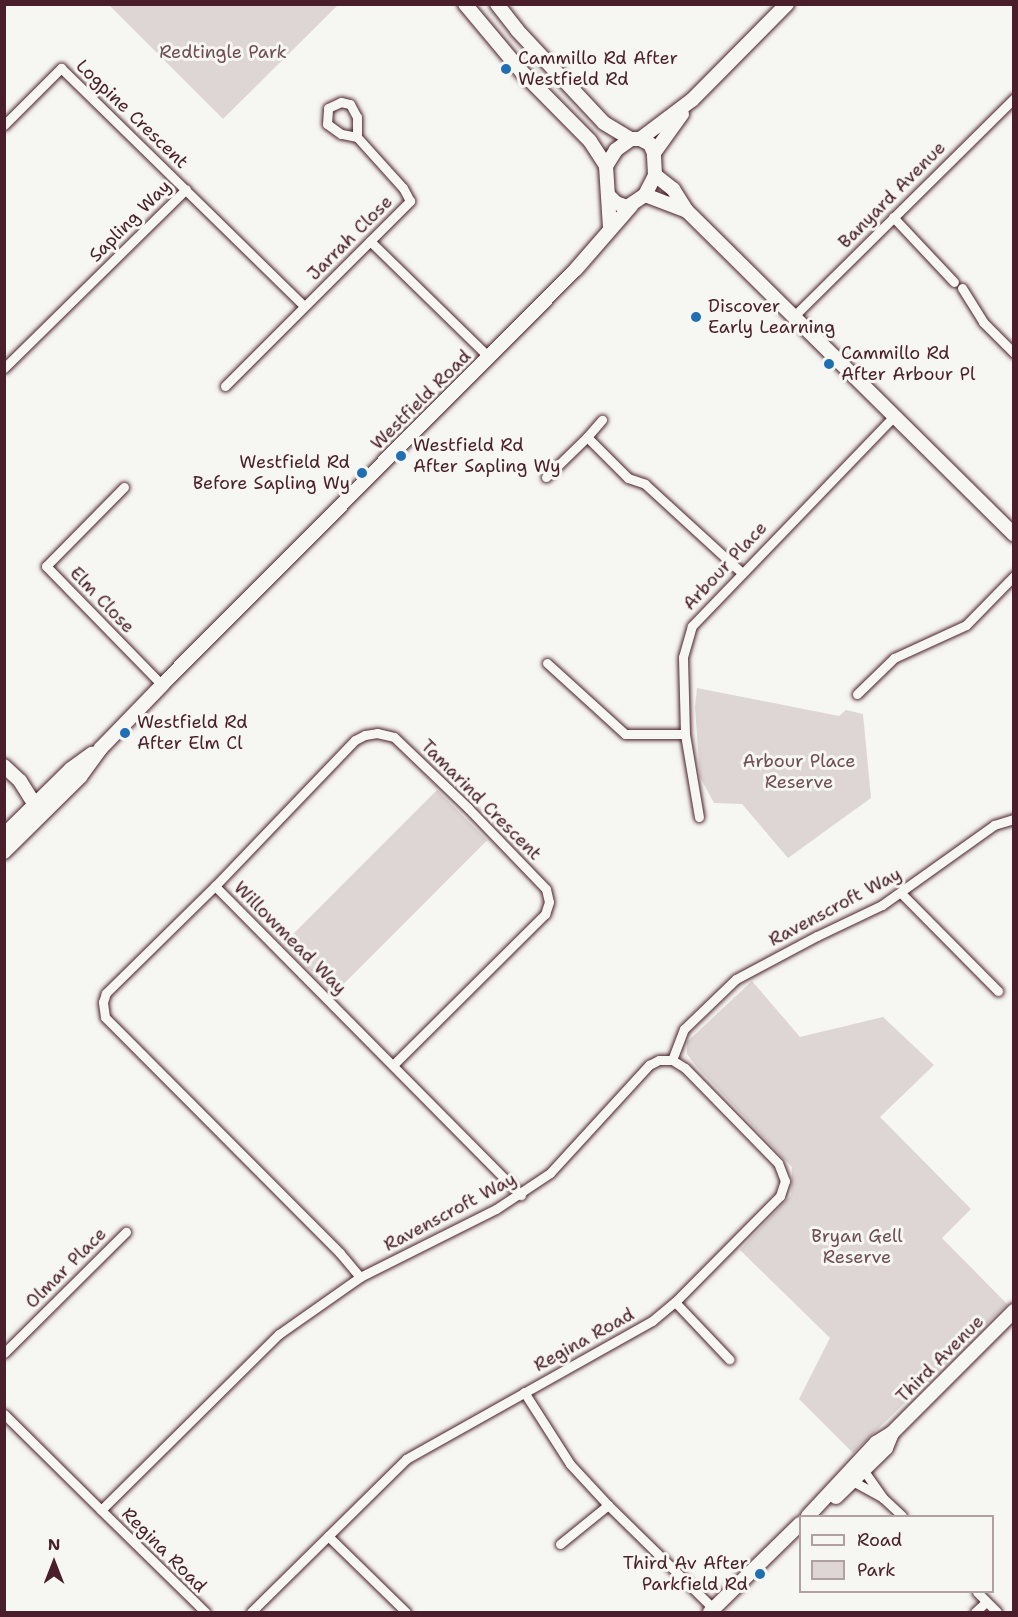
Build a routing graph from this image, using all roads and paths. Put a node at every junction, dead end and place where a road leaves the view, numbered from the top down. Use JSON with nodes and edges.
{"nodes":[{"id":1,"x":465,"y":4,"type":"edge"},
{"id":2,"x":497,"y":4,"type":"edge"},
{"id":3,"x":787,"y":4,"type":"edge"},
{"id":4,"x":1014,"y":98,"type":"edge"},
{"id":5,"x":692,"y":100,"type":"junction"},
{"id":6,"x":4,"y":125,"type":"edge"},
{"id":7,"x":357,"y":136,"type":"dead end"},
{"id":8,"x":635,"y":139,"type":"junction"},
{"id":9,"x":654,"y":153,"type":"junction"},
{"id":10,"x":606,"y":166,"type":"junction"},
{"id":11,"x":655,"y":175,"type":"junction"},
{"id":12,"x":186,"y":189,"type":"junction"},
{"id":13,"x":645,"y":195,"type":"junction"},
{"id":14,"x":609,"y":196,"type":"junction"},
{"id":15,"x":631,"y":206,"type":"junction"},
{"id":16,"x":687,"y":211,"type":"junction"},
{"id":17,"x":893,"y":217,"type":"junction"},
{"id":18,"x":610,"y":228,"type":"junction"},
{"id":19,"x":370,"y":241,"type":"junction"},
{"id":20,"x":954,"y":282,"type":"dead end"},
{"id":21,"x":962,"y":288,"type":"dead end"},
{"id":22,"x":304,"y":306,"type":"junction"},
{"id":23,"x":794,"y":316,"type":"junction"},
{"id":24,"x":1014,"y":353,"type":"edge"},
{"id":25,"x":489,"y":357,"type":"junction"},
{"id":26,"x":4,"y":368,"type":"edge"},
{"id":27,"x":225,"y":386,"type":"dead end"},
{"id":28,"x":893,"y":417,"type":"junction"},
{"id":29,"x":602,"y":420,"type":"dead end"},
{"id":30,"x":587,"y":437,"type":"junction"},
{"id":31,"x":546,"y":477,"type":"dead end"},
{"id":32,"x":124,"y":487,"type":"dead end"},
{"id":33,"x":1014,"y":535,"type":"edge"},
{"id":34,"x":741,"y":572,"type":"junction"},
{"id":35,"x":1014,"y":576,"type":"edge"},
{"id":36,"x":547,"y":663,"type":"dead end"},
{"id":37,"x":162,"y":685,"type":"junction"},
{"id":38,"x":857,"y":694,"type":"dead end"},
{"id":39,"x":685,"y":734,"type":"junction"},
{"id":40,"x":4,"y":766,"type":"edge"},
{"id":41,"x":20,"y":781,"type":"junction"},
{"id":42,"x":50,"y":798,"type":"junction"},
{"id":43,"x":37,"y":810,"type":"junction"},
{"id":44,"x":699,"y":817,"type":"dead end"},
{"id":45,"x":1014,"y":819,"type":"edge"},
{"id":46,"x":4,"y":834,"type":"edge"},
{"id":47,"x":4,"y":852,"type":"edge"},
{"id":48,"x":215,"y":886,"type":"junction"},
{"id":49,"x":901,"y":893,"type":"junction"},
{"id":50,"x":998,"y":991,"type":"dead end"},
{"id":51,"x":672,"y":1060,"type":"junction"},
{"id":52,"x":393,"y":1065,"type":"junction"},
{"id":53,"x":521,"y":1195,"type":"junction"},
{"id":54,"x":126,"y":1232,"type":"dead end"},
{"id":55,"x":360,"y":1277,"type":"junction"},
{"id":56,"x":675,"y":1302,"type":"junction"},
{"id":57,"x":1014,"y":1311,"type":"edge"},
{"id":58,"x":4,"y":1353,"type":"edge"},
{"id":59,"x":729,"y":1359,"type":"dead end"},
{"id":60,"x":524,"y":1392,"type":"junction"},
{"id":61,"x":4,"y":1414,"type":"edge"},
{"id":62,"x":860,"y":1466,"type":"junction"},
{"id":63,"x":849,"y":1478,"type":"junction"},
{"id":64,"x":884,"y":1498,"type":"junction"},
{"id":65,"x":608,"y":1505,"type":"junction"},
{"id":66,"x":101,"y":1510,"type":"junction"},
{"id":67,"x":810,"y":1515,"type":"edge"},
{"id":68,"x":901,"y":1515,"type":"edge"},
{"id":69,"x":799,"y":1525,"type":"edge"},
{"id":70,"x":328,"y":1536,"type":"junction"},
{"id":71,"x":560,"y":1544,"type":"dead end"},
{"id":72,"x":978,"y":1593,"type":"edge"},
{"id":73,"x":986,"y":1602,"type":"junction"},
{"id":74,"x":712,"y":1611,"type":"edge"},
{"id":75,"x":204,"y":1612,"type":"edge"},
{"id":76,"x":251,"y":1612,"type":"edge"},
{"id":77,"x":406,"y":1612,"type":"edge"},
{"id":78,"x":975,"y":1612,"type":"edge"},
{"id":79,"x":997,"y":1612,"type":"edge"}],
"edges":[{"from":1,"to":10,"type":"main road"},
{"from":2,"to":8,"type":"main road"},
{"from":3,"to":5,"type":"main road"},
{"from":4,"to":17,"type":"street","name":"Banyard Avenue"},
{"from":5,"to":8,"type":"main road"},
{"from":5,"to":9,"type":"main road"},
{"from":6,"to":12,"type":"street","name":"Logpine Crescent"},
{"from":7,"to":19,"type":"street","name":"Jarrah Close"},
{"from":8,"to":9,"type":"main road"},
{"from":8,"to":10,"type":"main road"},
{"from":9,"to":11,"type":"main road"},
{"from":10,"to":14,"type":"main road"},
{"from":11,"to":13,"type":"main road"},
{"from":11,"to":16,"type":"main road"},
{"from":12,"to":22,"type":"street","name":"Sapling Way"},
{"from":12,"to":26,"type":"street","name":"Sapling Way"},
{"from":13,"to":15,"type":"main road"},
{"from":13,"to":16,"type":"main road"},
{"from":14,"to":15,"type":"main road"},
{"from":14,"to":18,"type":"main road"},
{"from":15,"to":18,"type":"main road","name":"Westfield Road"},
{"from":16,"to":23,"type":"main road"},
{"from":17,"to":20,"type":"street"},
{"from":17,"to":23,"type":"street","name":"Banyard Avenue"},
{"from":18,"to":25,"type":"main road","name":"Westfield Road"},
{"from":19,"to":22,"type":"street","name":"Jarrah Close"},
{"from":19,"to":25,"type":"street"},
{"from":21,"to":24,"type":"street"},
{"from":22,"to":27,"type":"street","name":"Jarrah Close"},
{"from":23,"to":28,"type":"main road"},
{"from":25,"to":37,"type":"main road","name":"Westfield Road"},
{"from":28,"to":33,"type":"main road"},
{"from":28,"to":34,"type":"street","name":"Arbour Place"},
{"from":29,"to":30,"type":"street"},
{"from":30,"to":31,"type":"street"},
{"from":30,"to":34,"type":"street"},
{"from":32,"to":37,"type":"street","name":"Elm Close"},
{"from":34,"to":39,"type":"street","name":"Arbour Place"},
{"from":35,"to":38,"type":"street"},
{"from":36,"to":39,"type":"street"},
{"from":37,"to":42,"type":"main road","name":"Westfield Road"},
{"from":39,"to":44,"type":"street","name":"Arbour Place"},
{"from":40,"to":41,"type":"main road"},
{"from":41,"to":42,"type":"main road"},
{"from":41,"to":43,"type":"main road"},
{"from":42,"to":43,"type":"main road","name":"Westfield Road"},
{"from":43,"to":46,"type":"main road","name":"Westfield Road"},
{"from":43,"to":47,"type":"main road","name":"Westfield Road"},
{"from":45,"to":49,"type":"street","name":"Ravenscroft Way"},
{"from":48,"to":52,"type":"street","name":"Willowmead Way"},
{"from":48,"to":52,"type":"street","name":"Tamarind Crescent"},
{"from":48,"to":55,"type":"street","name":"Willowmead Way"},
{"from":49,"to":50,"type":"street"},
{"from":49,"to":51,"type":"street","name":"Ravenscroft Way"},
{"from":51,"to":53,"type":"street","name":"Ravenscroft Way"},
{"from":51,"to":56,"type":"street","name":"Regina Road"},
{"from":52,"to":53,"type":"street","name":"Willowmead Way"},
{"from":53,"to":55,"type":"street","name":"Ravenscroft Way"},
{"from":54,"to":58,"type":"street","name":"Olmar Place"},
{"from":55,"to":66,"type":"street","name":"Ravenscroft Way"},
{"from":56,"to":59,"type":"street"},
{"from":56,"to":60,"type":"street","name":"Regina Road"},
{"from":57,"to":62,"type":"main road","name":"Third Avenue"},
{"from":60,"to":65,"type":"street"},
{"from":60,"to":70,"type":"street","name":"Regina Road"},
{"from":61,"to":66,"type":"street"},
{"from":62,"to":63,"type":"main road","name":"Third Avenue"},
{"from":62,"to":64,"type":"street"},
{"from":63,"to":64,"type":"street"},
{"from":63,"to":67,"type":"main road","name":"Third Avenue"},
{"from":64,"to":68,"type":"street"},
{"from":65,"to":71,"type":"street"},
{"from":65,"to":74,"type":"street"},
{"from":66,"to":75,"type":"street","name":"Regina Road"},
{"from":69,"to":74,"type":"main road","name":"Third Avenue"},
{"from":70,"to":76,"type":"street","name":"Regina Road"},
{"from":70,"to":77,"type":"street"},
{"from":72,"to":73,"type":"street"},
{"from":73,"to":78,"type":"street"},
{"from":73,"to":79,"type":"street"}]}
